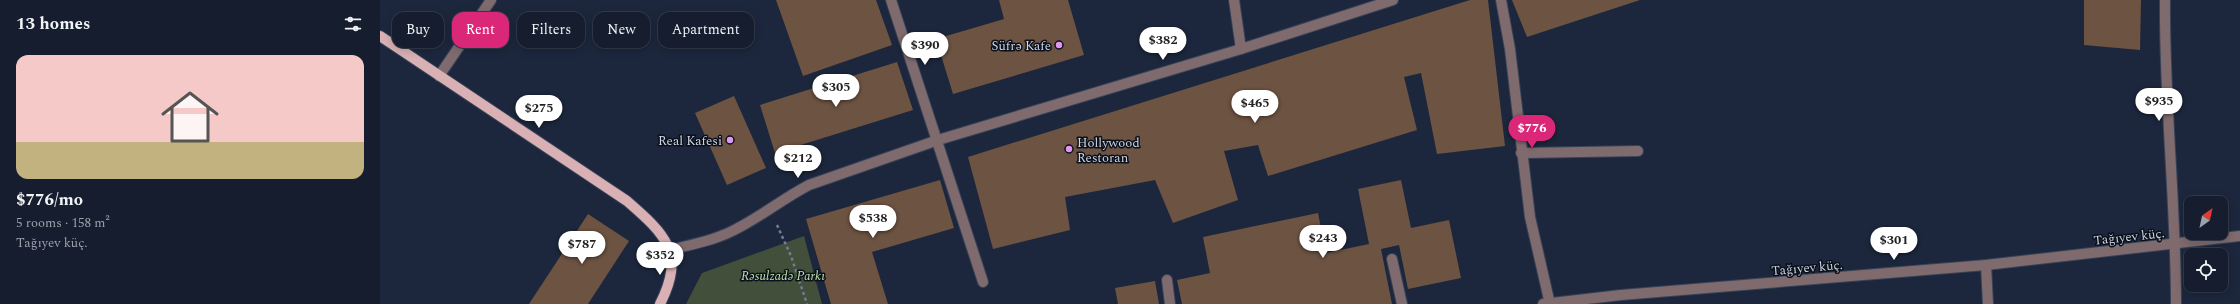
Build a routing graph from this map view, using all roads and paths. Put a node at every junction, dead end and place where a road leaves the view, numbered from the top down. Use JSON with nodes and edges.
{"nodes":[{"id":1,"x":491,"y":0,"type":"edge"},
{"id":2,"x":891,"y":0,"type":"edge"},
{"id":3,"x":1234,"y":0,"type":"edge"},
{"id":4,"x":1393,"y":0,"type":"edge"},
{"id":5,"x":1501,"y":0,"type":"edge"},
{"id":6,"x":2165,"y":0,"type":"edge"},
{"id":7,"x":380,"y":36,"type":"edge"},
{"id":8,"x":1241,"y":49,"type":"junction"},
{"id":9,"x":439,"y":76,"type":"junction"},
{"id":10,"x":938,"y":140,"type":"junction"},
{"id":11,"x":1638,"y":151,"type":"dead end"},
{"id":12,"x":1521,"y":153,"type":"junction"},
{"id":13,"x":769,"y":208,"type":"junction"},
{"id":14,"x":2240,"y":236,"type":"edge"},
{"id":15,"x":2176,"y":244,"type":"junction"},
{"id":16,"x":670,"y":250,"type":"junction"},
{"id":17,"x":1392,"y":259,"type":"dead end"},
{"id":18,"x":1986,"y":265,"type":"junction"},
{"id":19,"x":1167,"y":280,"type":"dead end"},
{"id":20,"x":983,"y":282,"type":"dead end"},
{"id":21,"x":660,"y":304,"type":"edge"},
{"id":22,"x":806,"y":304,"type":"edge"},
{"id":23,"x":1170,"y":304,"type":"edge"},
{"id":24,"x":1402,"y":304,"type":"edge"},
{"id":25,"x":1548,"y":304,"type":"edge"},
{"id":26,"x":1988,"y":304,"type":"edge"},
{"id":27,"x":2176,"y":304,"type":"edge"}],
"edges":[{"from":1,"to":9,"type":"street"},
{"from":2,"to":10,"type":"street"},
{"from":3,"to":8,"type":"street"},
{"from":4,"to":8,"type":"street"},
{"from":5,"to":12,"type":"street"},
{"from":6,"to":15,"type":"street"},
{"from":7,"to":9,"type":"main road"},
{"from":8,"to":10,"type":"street"},
{"from":9,"to":16,"type":"main road"},
{"from":10,"to":13,"type":"street"},
{"from":10,"to":20,"type":"street"},
{"from":11,"to":12,"type":"street"},
{"from":12,"to":25,"type":"street"},
{"from":13,"to":16,"type":"street"},
{"from":13,"to":22,"type":"path"},
{"from":14,"to":15,"type":"street","name":"Tağıyev küç."},
{"from":15,"to":18,"type":"street","name":"Tağıyev küç."},
{"from":15,"to":27,"type":"street"},
{"from":16,"to":21,"type":"main road"},
{"from":17,"to":24,"type":"street"},
{"from":18,"to":25,"type":"street","name":"Tağıyev küç."},
{"from":18,"to":26,"type":"street"},
{"from":19,"to":23,"type":"street"}]}
